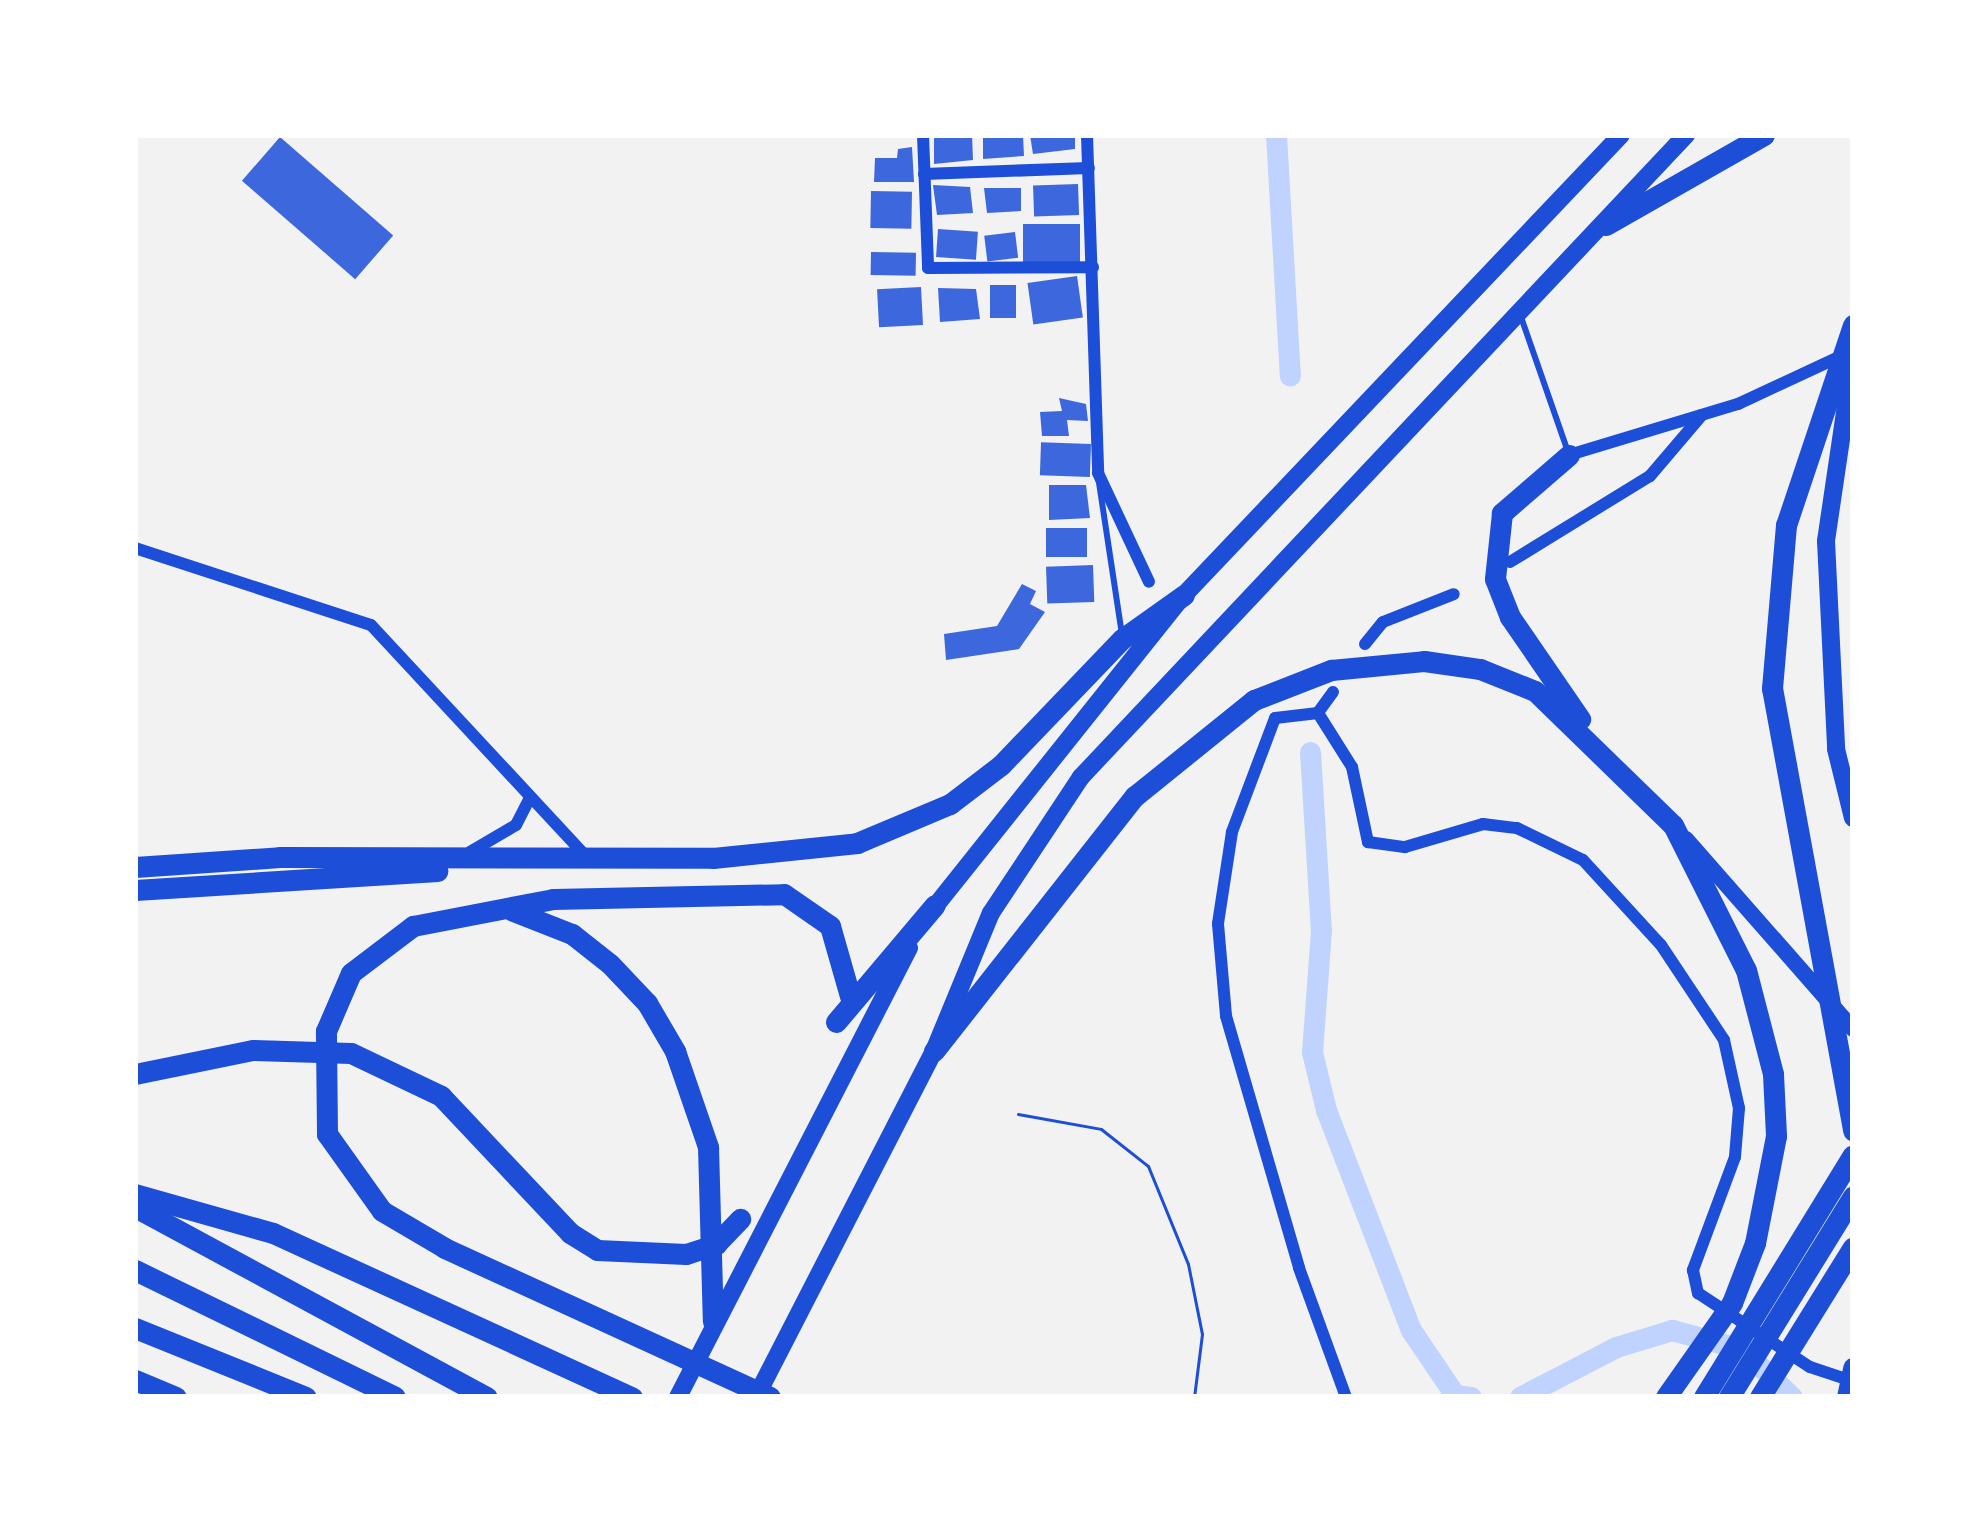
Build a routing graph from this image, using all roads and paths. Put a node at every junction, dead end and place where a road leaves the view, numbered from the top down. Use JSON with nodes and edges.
{"nodes":[{"id":1,"x":923,"y":135,"type":"edge"},
{"id":2,"x":1087,"y":135,"type":"edge"},
{"id":3,"x":1621,"y":135,"type":"edge"},
{"id":4,"x":1686,"y":135,"type":"edge"},
{"id":5,"x":1764,"y":135,"type":"edge"},
{"id":6,"x":1089,"y":168,"type":"junction"},
{"id":7,"x":924,"y":174,"type":"junction"},
{"id":8,"x":1606,"y":225,"type":"junction"},
{"id":9,"x":1093,"y":267,"type":"junction"},
{"id":10,"x":1520,"y":315,"type":"junction"},
{"id":11,"x":1853,"y":325,"type":"edge"},
{"id":12,"x":1853,"y":354,"type":"edge"},
{"id":13,"x":1835,"y":396,"type":"junction"},
{"id":14,"x":1703,"y":414,"type":"junction"},
{"id":15,"x":1569,"y":455,"type":"junction"},
{"id":16,"x":1098,"y":473,"type":"junction"},
{"id":17,"x":135,"y":548,"type":"edge"},
{"id":18,"x":1500,"y":568,"type":"junction"},
{"id":19,"x":1149,"y":582,"type":"dead end"},
{"id":20,"x":1454,"y":594,"type":"dead end"},
{"id":21,"x":1184,"y":595,"type":"junction"},
{"id":22,"x":1122,"y":639,"type":"junction"},
{"id":23,"x":1365,"y":644,"type":"dead end"},
{"id":24,"x":1333,"y":692,"type":"dead end"},
{"id":25,"x":1318,"y":713,"type":"junction"},
{"id":26,"x":1597,"y":744,"type":"junction"},
{"id":27,"x":530,"y":799,"type":"junction"},
{"id":28,"x":1853,"y":818,"type":"edge"},
{"id":29,"x":1673,"y":825,"type":"junction"},
{"id":30,"x":455,"y":860,"type":"junction"},
{"id":31,"x":509,"y":860,"type":"junction"},
{"id":32,"x":590,"y":860,"type":"junction"},
{"id":33,"x":135,"y":867,"type":"edge"},
{"id":34,"x":135,"y":890,"type":"edge"},
{"id":35,"x":935,"y":905,"type":"junction"},
{"id":36,"x":493,"y":906,"type":"junction"},
{"id":37,"x":850,"y":996,"type":"junction"},
{"id":38,"x":836,"y":1022,"type":"dead end"},
{"id":39,"x":1853,"y":1029,"type":"edge"},
{"id":40,"x":934,"y":1051,"type":"junction"},
{"id":41,"x":135,"y":1074,"type":"edge"},
{"id":42,"x":1018,"y":1114,"type":"dead end"},
{"id":43,"x":1853,"y":1131,"type":"edge"},
{"id":44,"x":1853,"y":1155,"type":"edge"},
{"id":45,"x":135,"y":1194,"type":"edge"},
{"id":46,"x":1853,"y":1196,"type":"edge"},
{"id":47,"x":135,"y":1207,"type":"edge"},
{"id":48,"x":740,"y":1219,"type":"dead end"},
{"id":49,"x":716,"y":1244,"type":"junction"},
{"id":50,"x":1853,"y":1247,"type":"edge"},
{"id":51,"x":135,"y":1270,"type":"edge"},
{"id":52,"x":1764,"y":1319,"type":"junction"},
{"id":53,"x":135,"y":1328,"type":"edge"},
{"id":54,"x":710,"y":1329,"type":"junction"},
{"id":55,"x":1853,"y":1368,"type":"edge"},
{"id":56,"x":135,"y":1380,"type":"edge"},
{"id":57,"x":1853,"y":1381,"type":"edge"},
{"id":58,"x":769,"y":1386,"type":"edge"},
{"id":59,"x":176,"y":1397,"type":"edge"},
{"id":60,"x":306,"y":1397,"type":"edge"},
{"id":61,"x":395,"y":1397,"type":"edge"},
{"id":62,"x":487,"y":1397,"type":"edge"},
{"id":63,"x":632,"y":1397,"type":"edge"},
{"id":64,"x":678,"y":1397,"type":"edge"},
{"id":65,"x":756,"y":1397,"type":"edge"},
{"id":66,"x":1194,"y":1397,"type":"edge"},
{"id":67,"x":1346,"y":1397,"type":"edge"},
{"id":68,"x":1666,"y":1397,"type":"edge"},
{"id":69,"x":1704,"y":1397,"type":"edge"},
{"id":70,"x":1729,"y":1397,"type":"edge"},
{"id":71,"x":1760,"y":1397,"type":"edge"},
{"id":72,"x":1847,"y":1397,"type":"edge"}],
"edges":[{"from":1,"to":7,"type":"street"},
{"from":2,"to":6,"type":"street"},
{"from":3,"to":21,"type":"main road"},
{"from":4,"to":8,"type":"main road"},
{"from":5,"to":8,"type":"highway"},
{"from":6,"to":7,"type":"street"},
{"from":6,"to":9,"type":"street"},
{"from":7,"to":9,"type":"street"},
{"from":8,"to":10,"type":"main road"},
{"from":9,"to":16,"type":"street"},
{"from":10,"to":15,"type":"lane"},
{"from":10,"to":40,"type":"main road"},
{"from":11,"to":13,"type":"highway"},
{"from":12,"to":13,"type":"main road"},
{"from":12,"to":14,"type":"street"},
{"from":13,"to":28,"type":"main road"},
{"from":13,"to":43,"type":"highway"},
{"from":14,"to":15,"type":"street"},
{"from":14,"to":18,"type":"street"},
{"from":15,"to":18,"type":"highway"},
{"from":16,"to":19,"type":"street"},
{"from":16,"to":22,"type":"lane"},
{"from":17,"to":27,"type":"street"},
{"from":18,"to":26,"type":"highway"},
{"from":20,"to":23,"type":"street"},
{"from":21,"to":22,"type":"highway"},
{"from":21,"to":35,"type":"main road"},
{"from":22,"to":32,"type":"highway"},
{"from":24,"to":25,"type":"street"},
{"from":25,"to":57,"type":"street"},
{"from":25,"to":67,"type":"street"},
{"from":26,"to":29,"type":"highway"},
{"from":26,"to":40,"type":"highway"},
{"from":27,"to":30,"type":"street"},
{"from":27,"to":32,"type":"street"},
{"from":29,"to":39,"type":"main road"},
{"from":29,"to":68,"type":"highway"},
{"from":30,"to":31,"type":"highway"},
{"from":30,"to":33,"type":"highway"},
{"from":31,"to":32,"type":"highway"},
{"from":31,"to":34,"type":"highway"},
{"from":35,"to":37,"type":"highway"},
{"from":35,"to":54,"type":"main road"},
{"from":36,"to":37,"type":"highway"},
{"from":36,"to":49,"type":"highway"},
{"from":36,"to":58,"type":"highway"},
{"from":37,"to":38,"type":"highway"},
{"from":40,"to":58,"type":"main road"},
{"from":41,"to":49,"type":"highway"},
{"from":42,"to":66,"type":"path"},
{"from":44,"to":52,"type":"highway"},
{"from":45,"to":63,"type":"highway"},
{"from":46,"to":52,"type":"highway"},
{"from":47,"to":62,"type":"highway"},
{"from":48,"to":49,"type":"highway"},
{"from":49,"to":54,"type":"highway"},
{"from":50,"to":71,"type":"highway"},
{"from":51,"to":61,"type":"highway"},
{"from":52,"to":69,"type":"highway"},
{"from":52,"to":70,"type":"highway"},
{"from":53,"to":60,"type":"highway"},
{"from":54,"to":64,"type":"main road"},
{"from":55,"to":72,"type":"highway"},
{"from":56,"to":59,"type":"highway"},
{"from":58,"to":65,"type":"main road"}]}
